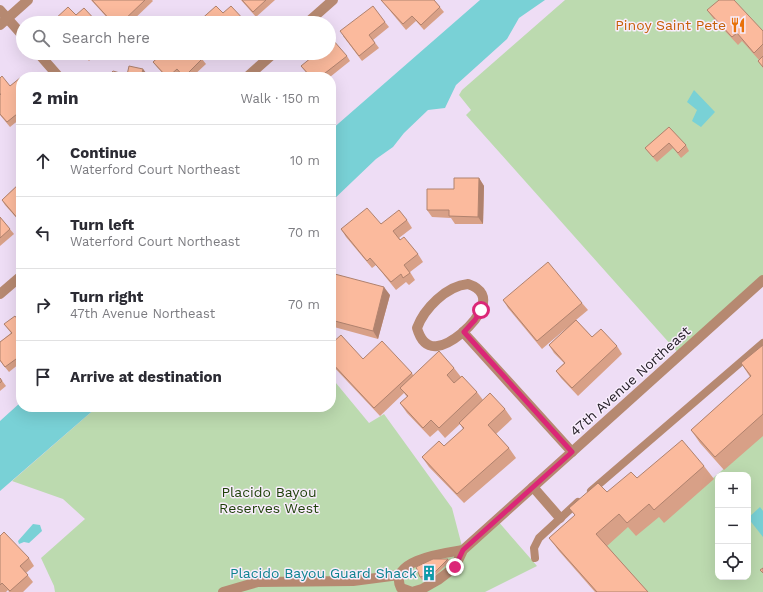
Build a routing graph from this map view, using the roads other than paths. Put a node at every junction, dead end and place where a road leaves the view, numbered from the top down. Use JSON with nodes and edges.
{"nodes":[{"id":1,"x":28,"y":0,"type":"edge"},
{"id":2,"x":333,"y":0,"type":"edge"},
{"id":3,"x":0,"y":10,"type":"edge"},
{"id":4,"x":315,"y":16,"type":"edge"},
{"id":5,"x":4,"y":22,"type":"edge"},
{"id":6,"x":16,"y":31,"type":"edge"},
{"id":7,"x":44,"y":60,"type":"edge"},
{"id":8,"x":266,"y":60,"type":"edge"},
{"id":9,"x":55,"y":72,"type":"edge"},
{"id":10,"x":253,"y":72,"type":"edge"},
{"id":11,"x":16,"y":280,"type":"edge"},
{"id":12,"x":763,"y":280,"type":"edge"},
{"id":13,"x":0,"y":294,"type":"edge"},
{"id":14,"x":464,"y":332,"type":"junction"},
{"id":15,"x":763,"y":342,"type":"edge"},
{"id":16,"x":572,"y":452,"type":"junction"},
{"id":17,"x":533,"y":487,"type":"junction"},
{"id":18,"x":560,"y":518,"type":"junction"},
{"id":19,"x":463,"y":550,"type":"junction"},
{"id":20,"x":535,"y":558,"type":"dead end"},
{"id":21,"x":399,"y":575,"type":"junction"},
{"id":22,"x":223,"y":592,"type":"edge"}],
"edges":[{"from":1,"to":5,"type":"street"},
{"from":2,"to":4,"type":"street"},
{"from":3,"to":5,"type":"street"},
{"from":5,"to":6,"type":"street"},
{"from":7,"to":9,"type":"street"},
{"from":8,"to":10,"type":"street"},
{"from":11,"to":13,"type":"street"},
{"from":12,"to":16,"type":"street","name":"47th Avenue Northeast"},
{"from":14,"to":14,"type":"street"},
{"from":14,"to":16,"type":"street"},
{"from":15,"to":18,"type":"lane"},
{"from":16,"to":17,"type":"street","name":"47th Avenue Northeast"},
{"from":17,"to":18,"type":"street"},
{"from":17,"to":19,"type":"street","name":"47th Avenue Northeast"},
{"from":18,"to":20,"type":"lane"},
{"from":19,"to":21,"type":"street","name":"47th Avenue Northeast"},
{"from":19,"to":21,"type":"street","name":"47th Avenue Northeast"},
{"from":21,"to":22,"type":"street"}]}
